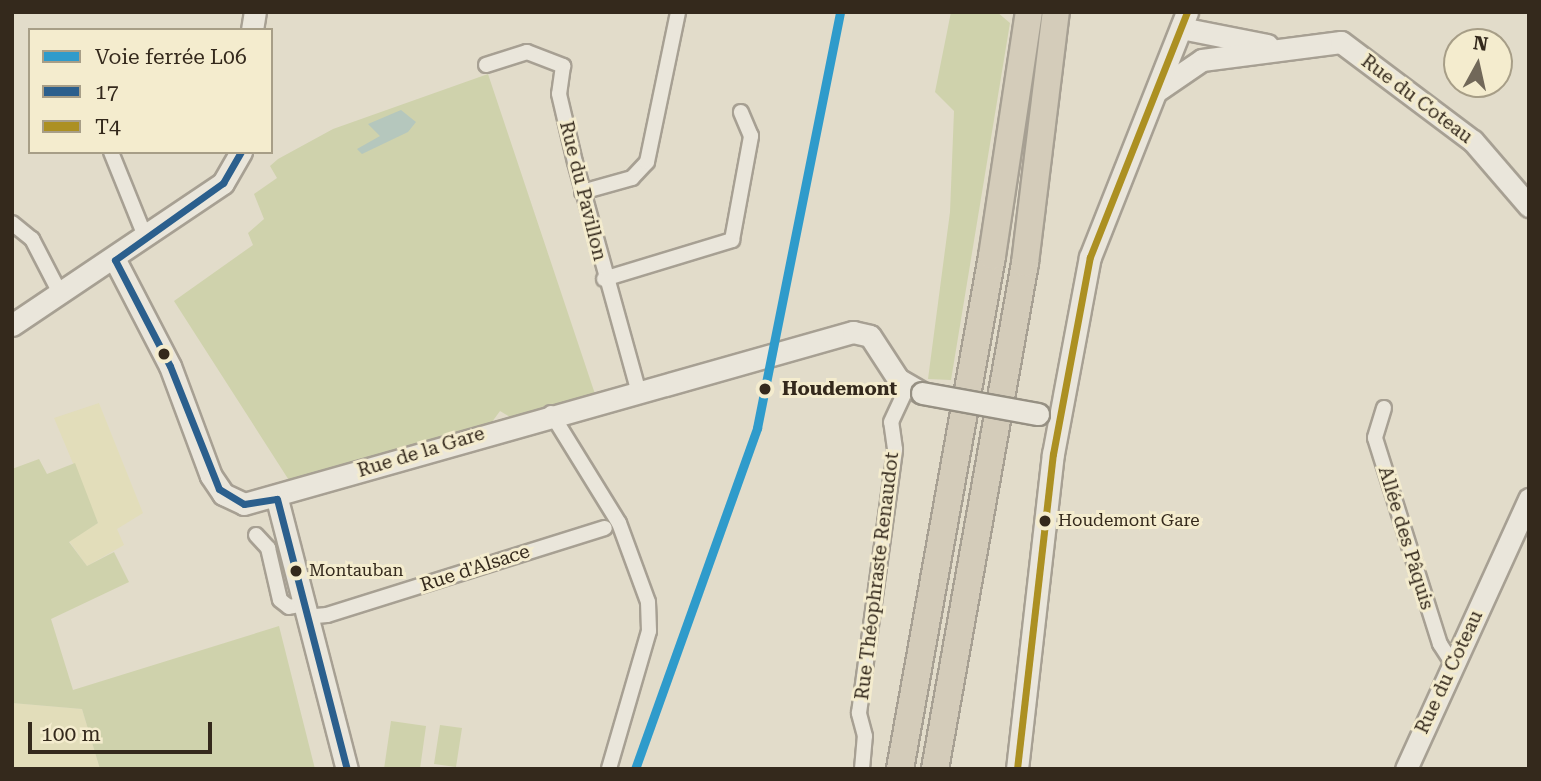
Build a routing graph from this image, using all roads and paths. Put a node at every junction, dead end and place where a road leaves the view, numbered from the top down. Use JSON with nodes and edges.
{"nodes":[{"id":1,"x":678,"y":12,"type":"edge"},
{"id":2,"x":1029,"y":12,"type":"edge"},
{"id":3,"x":1056,"y":12,"type":"edge"},
{"id":4,"x":1184,"y":20,"type":"edge"},
{"id":5,"x":1202,"y":21,"type":"edge"},
{"id":6,"x":1279,"y":48,"type":"junction"},
{"id":7,"x":1212,"y":58,"type":"junction"},
{"id":8,"x":486,"y":65,"type":"dead end"},
{"id":9,"x":1152,"y":97,"type":"junction"},
{"id":10,"x":740,"y":112,"type":"dead end"},
{"id":11,"x":112,"y":154,"type":"edge"},
{"id":12,"x":237,"y":154,"type":"edge"},
{"id":13,"x":582,"y":192,"type":"junction"},
{"id":14,"x":1529,"y":206,"type":"edge"},
{"id":15,"x":12,"y":223,"type":"edge"},
{"id":16,"x":145,"y":236,"type":"junction"},
{"id":17,"x":115,"y":260,"type":"junction"},
{"id":18,"x":604,"y":279,"type":"junction"},
{"id":19,"x":60,"y":293,"type":"junction"},
{"id":20,"x":12,"y":324,"type":"edge"},
{"id":21,"x":914,"y":390,"type":"junction"},
{"id":22,"x":639,"y":393,"type":"junction"},
{"id":23,"x":1384,"y":408,"type":"dead end"},
{"id":24,"x":551,"y":413,"type":"junction"},
{"id":25,"x":1048,"y":417,"type":"junction"},
{"id":26,"x":277,"y":499,"type":"junction"},
{"id":27,"x":1529,"y":499,"type":"edge"},
{"id":28,"x":605,"y":527,"type":"dead end"},
{"id":29,"x":256,"y":535,"type":"dead end"},
{"id":30,"x":304,"y":610,"type":"junction"},
{"id":31,"x":1453,"y":664,"type":"junction"},
{"id":32,"x":1024,"y":741,"type":"junction"},
{"id":33,"x":347,"y":769,"type":"edge"},
{"id":34,"x":609,"y":769,"type":"edge"},
{"id":35,"x":862,"y":769,"type":"edge"},
{"id":36,"x":900,"y":769,"type":"edge"},
{"id":37,"x":935,"y":769,"type":"edge"},
{"id":38,"x":1017,"y":769,"type":"edge"},
{"id":39,"x":1026,"y":769,"type":"edge"},
{"id":40,"x":1406,"y":769,"type":"edge"}],
"edges":[{"from":1,"to":13,"type":"street"},
{"from":2,"to":36,"type":"highway"},
{"from":3,"to":37,"type":"highway"},
{"from":4,"to":5,"type":"street","name":"Rue du Coteau"},
{"from":4,"to":7,"type":"street"},
{"from":4,"to":9,"type":"street"},
{"from":5,"to":6,"type":"street","name":"Rue du Coteau"},
{"from":6,"to":7,"type":"street","name":"Rue du Coteau"},
{"from":6,"to":14,"type":"street","name":"Rue du Coteau"},
{"from":7,"to":9,"type":"street","name":"Rue du Coteau"},
{"from":8,"to":13,"type":"street","name":"Rue du Pavillon"},
{"from":9,"to":25,"type":"street"},
{"from":10,"to":18,"type":"street"},
{"from":11,"to":16,"type":"street"},
{"from":12,"to":16,"type":"street"},
{"from":13,"to":18,"type":"street","name":"Rue du Pavillon"},
{"from":15,"to":19,"type":"street"},
{"from":16,"to":17,"type":"street"},
{"from":17,"to":19,"type":"street"},
{"from":17,"to":26,"type":"street","name":"Rue de la Gare"},
{"from":18,"to":22,"type":"street","name":"Rue du Pavillon"},
{"from":19,"to":20,"type":"street"},
{"from":21,"to":22,"type":"street","name":"Rue de la Gare"},
{"from":21,"to":25,"type":"street","bridge":true},
{"from":21,"to":35,"type":"street","name":"Rue Théophraste Renaudot"},
{"from":22,"to":24,"type":"street","name":"Rue de la Gare"},
{"from":23,"to":31,"type":"street","name":"Allée des Pâquis"},
{"from":24,"to":26,"type":"street","name":"Rue de la Gare"},
{"from":24,"to":34,"type":"street"},
{"from":25,"to":32,"type":"street"},
{"from":26,"to":30,"type":"street"},
{"from":27,"to":31,"type":"street","name":"Rue du Coteau"},
{"from":28,"to":30,"type":"street","name":"Rue d'Alsace"},
{"from":29,"to":30,"type":"street"},
{"from":30,"to":33,"type":"street"},
{"from":31,"to":40,"type":"street","name":"Rue du Coteau"},
{"from":32,"to":38,"type":"street"},
{"from":32,"to":39,"type":"street"}]}
